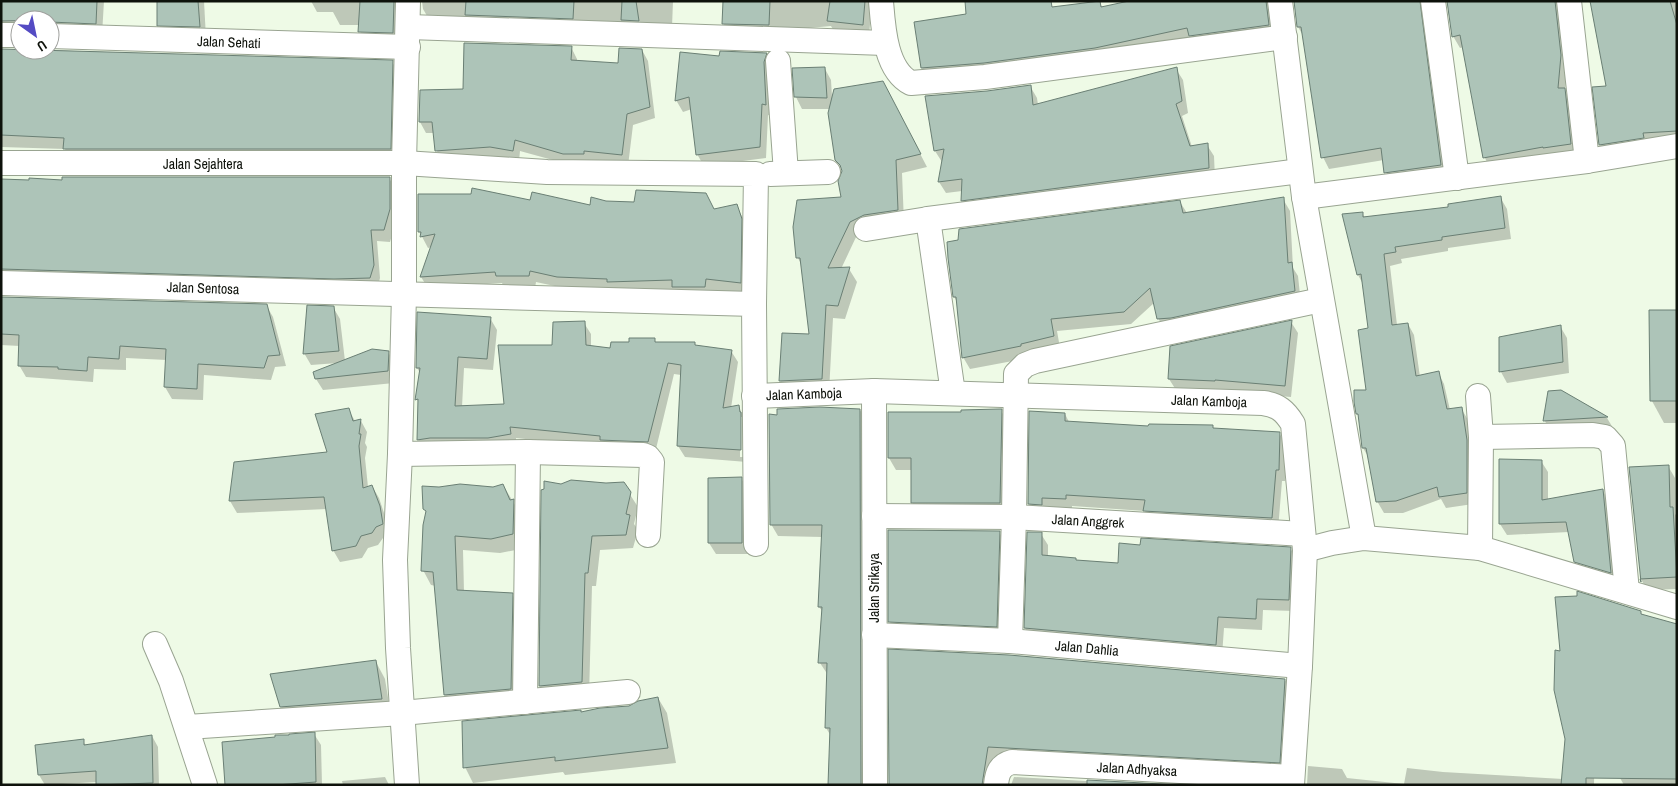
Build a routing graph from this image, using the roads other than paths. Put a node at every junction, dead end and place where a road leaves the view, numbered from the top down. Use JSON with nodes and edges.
{"nodes":[{"id":1,"x":408,"y":1,"type":"edge"},
{"id":2,"x":881,"y":1,"type":"edge"},
{"id":3,"x":1280,"y":1,"type":"edge"},
{"id":4,"x":1433,"y":1,"type":"edge"},
{"id":5,"x":1569,"y":1,"type":"edge"},
{"id":6,"x":60,"y":36,"type":"edge"},
{"id":7,"x":408,"y":37,"type":"junction"},
{"id":8,"x":1285,"y":37,"type":"junction"},
{"id":9,"x":885,"y":43,"type":"junction"},
{"id":10,"x":778,"y":61,"type":"dead end"},
{"id":11,"x":1677,"y":146,"type":"edge"},
{"id":12,"x":1587,"y":161,"type":"junction"},
{"id":13,"x":1,"y":163,"type":"edge"},
{"id":14,"x":404,"y":163,"type":"junction"},
{"id":15,"x":1300,"y":171,"type":"junction"},
{"id":16,"x":828,"y":172,"type":"dead end"},
{"id":17,"x":786,"y":173,"type":"junction"},
{"id":18,"x":756,"y":174,"type":"junction"},
{"id":19,"x":1457,"y":178,"type":"junction"},
{"id":20,"x":1304,"y":197,"type":"junction"},
{"id":21,"x":928,"y":219,"type":"junction"},
{"id":22,"x":866,"y":229,"type":"dead end"},
{"id":23,"x":1,"y":283,"type":"edge"},
{"id":24,"x":404,"y":294,"type":"junction"},
{"id":25,"x":1321,"y":300,"type":"junction"},
{"id":26,"x":754,"y":304,"type":"junction"},
{"id":27,"x":874,"y":392,"type":"junction"},
{"id":28,"x":953,"y":393,"type":"junction"},
{"id":29,"x":1016,"y":395,"type":"junction"},
{"id":30,"x":754,"y":396,"type":"junction"},
{"id":31,"x":1478,"y":396,"type":"dead end"},
{"id":32,"x":1480,"y":437,"type":"junction"},
{"id":33,"x":528,"y":452,"type":"junction"},
{"id":34,"x":400,"y":454,"type":"junction"},
{"id":35,"x":874,"y":516,"type":"junction"},
{"id":36,"x":1014,"y":517,"type":"junction"},
{"id":37,"x":648,"y":534,"type":"dead end"},
{"id":38,"x":1364,"y":538,"type":"junction"},
{"id":39,"x":1304,"y":542,"type":"junction"},
{"id":40,"x":756,"y":544,"type":"dead end"},
{"id":41,"x":1480,"y":548,"type":"junction"},
{"id":42,"x":1627,"y":591,"type":"junction"},
{"id":43,"x":1677,"y":607,"type":"edge"},
{"id":44,"x":874,"y":635,"type":"junction"},
{"id":45,"x":1010,"y":641,"type":"junction"},
{"id":46,"x":155,"y":644,"type":"dead end"},
{"id":47,"x":1300,"y":666,"type":"junction"},
{"id":48,"x":628,"y":692,"type":"dead end"},
{"id":49,"x":526,"y":702,"type":"junction"},
{"id":50,"x":402,"y":713,"type":"junction"},
{"id":51,"x":187,"y":727,"type":"junction"},
{"id":52,"x":1292,"y":781,"type":"edge"},
{"id":53,"x":205,"y":785,"type":"edge"},
{"id":54,"x":407,"y":785,"type":"edge"},
{"id":55,"x":875,"y":785,"type":"edge"},
{"id":56,"x":996,"y":785,"type":"edge"}],
"edges":[{"from":1,"to":7,"type":"street"},
{"from":2,"to":9,"type":"street"},
{"from":3,"to":8,"type":"street"},
{"from":4,"to":19,"type":"street"},
{"from":5,"to":12,"type":"street"},
{"from":6,"to":7,"type":"street","name":"Jalan Sehati"},
{"from":7,"to":9,"type":"street","name":"Jalan Sehati"},
{"from":7,"to":14,"type":"street"},
{"from":8,"to":9,"type":"street"},
{"from":8,"to":15,"type":"street"},
{"from":10,"to":17,"type":"street"},
{"from":11,"to":12,"type":"street"},
{"from":12,"to":19,"type":"street"},
{"from":13,"to":14,"type":"street","name":"Jalan Sejahtera"},
{"from":14,"to":18,"type":"street","name":"Jalan Sejahtera"},
{"from":14,"to":24,"type":"street"},
{"from":15,"to":20,"type":"street"},
{"from":15,"to":21,"type":"street"},
{"from":16,"to":17,"type":"street","name":"Jalan Sejahtera"},
{"from":17,"to":18,"type":"street","name":"Jalan Sejahtera"},
{"from":18,"to":26,"type":"street"},
{"from":19,"to":20,"type":"street"},
{"from":20,"to":25,"type":"street"},
{"from":21,"to":22,"type":"street"},
{"from":21,"to":28,"type":"street"},
{"from":23,"to":24,"type":"street","name":"Jalan Sentosa"},
{"from":24,"to":26,"type":"street","name":"Jalan Sentosa"},
{"from":24,"to":34,"type":"street"},
{"from":25,"to":29,"type":"street"},
{"from":25,"to":38,"type":"street"},
{"from":26,"to":30,"type":"street"},
{"from":27,"to":28,"type":"street","name":"Jalan Kamboja"},
{"from":27,"to":30,"type":"street","name":"Jalan Kamboja"},
{"from":27,"to":35,"type":"street","name":"Jalan Srikaya"},
{"from":28,"to":29,"type":"street","name":"Jalan Kamboja"},
{"from":29,"to":36,"type":"street"},
{"from":29,"to":39,"type":"street","name":"Jalan Kamboja"},
{"from":30,"to":40,"type":"street"},
{"from":31,"to":32,"type":"street"},
{"from":32,"to":41,"type":"street"},
{"from":32,"to":42,"type":"street"},
{"from":33,"to":34,"type":"street"},
{"from":33,"to":37,"type":"street"},
{"from":33,"to":49,"type":"street"},
{"from":34,"to":50,"type":"street"},
{"from":35,"to":36,"type":"street","name":"Jalan Anggrek"},
{"from":35,"to":44,"type":"street","name":"Jalan Srikaya"},
{"from":36,"to":39,"type":"street","name":"Jalan Anggrek"},
{"from":36,"to":45,"type":"street"},
{"from":38,"to":39,"type":"street","name":"Jalan Anggrek"},
{"from":38,"to":41,"type":"street","name":"Jalan Anggrek"},
{"from":39,"to":47,"type":"street","name":"Jalan Kamboja"},
{"from":41,"to":42,"type":"street","name":"Jalan Anggrek"},
{"from":42,"to":43,"type":"street","name":"Jalan Anggrek"},
{"from":44,"to":45,"type":"street","name":"Jalan Dahlia"},
{"from":44,"to":55,"type":"street","name":"Jalan Srikaya"},
{"from":45,"to":47,"type":"street","name":"Jalan Dahlia"},
{"from":46,"to":51,"type":"street"},
{"from":47,"to":52,"type":"street","name":"Jalan Kamboja"},
{"from":48,"to":49,"type":"street"},
{"from":49,"to":50,"type":"street"},
{"from":50,"to":51,"type":"street"},
{"from":50,"to":54,"type":"street"},
{"from":51,"to":53,"type":"street"},
{"from":52,"to":56,"type":"street","name":"Jalan Adhyaksa"}]}
